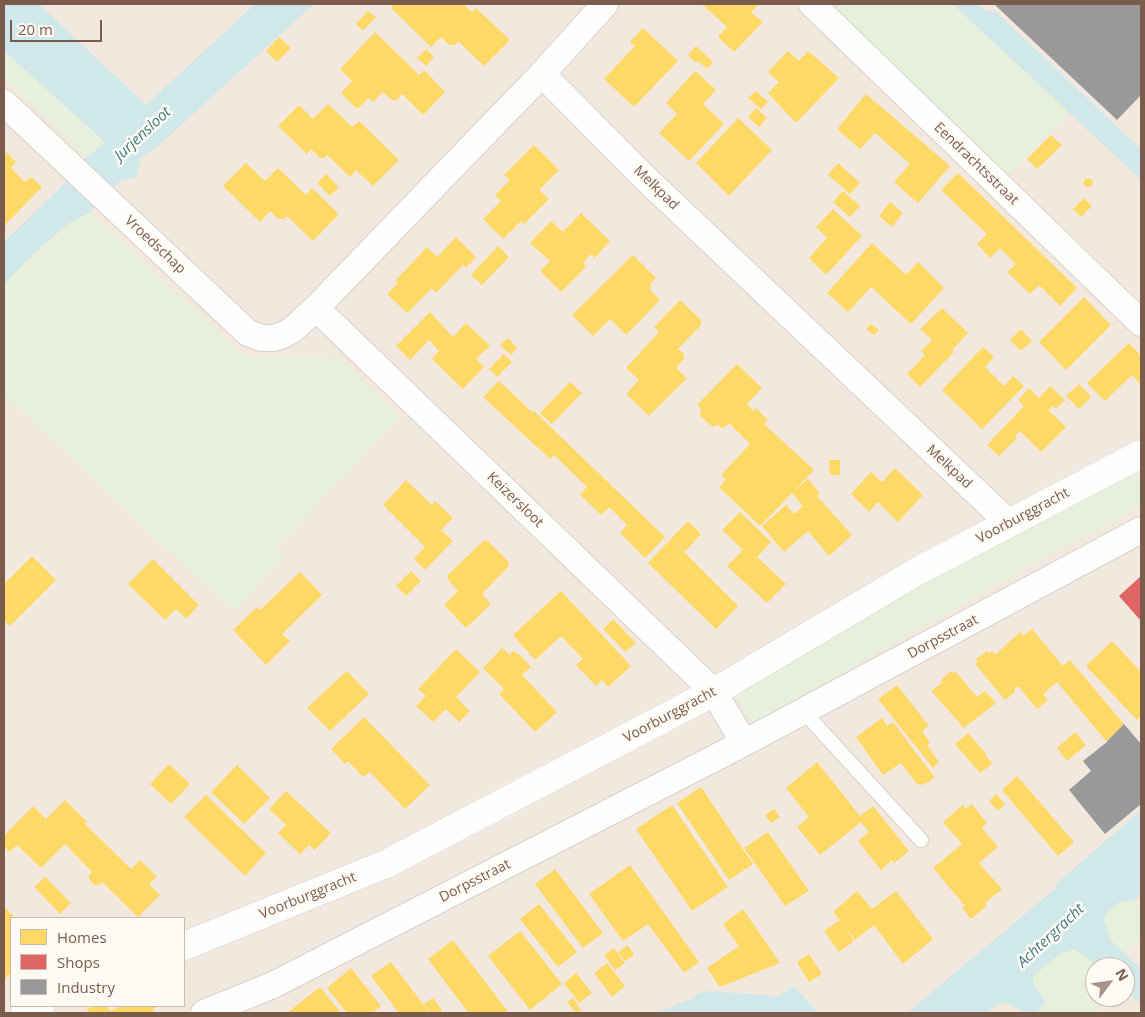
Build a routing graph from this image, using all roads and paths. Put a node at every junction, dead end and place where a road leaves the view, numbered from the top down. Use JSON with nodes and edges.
{"nodes":[{"id":1,"x":605,"y":4,"type":"edge"},
{"id":2,"x":812,"y":4,"type":"edge"},
{"id":3,"x":542,"y":74,"type":"junction"},
{"id":4,"x":4,"y":103,"type":"edge"},
{"id":5,"x":316,"y":308,"type":"junction"},
{"id":6,"x":1141,"y":323,"type":"edge"},
{"id":7,"x":1141,"y":454,"type":"edge"},
{"id":8,"x":1008,"y":523,"type":"junction"},
{"id":9,"x":1141,"y":530,"type":"edge"},
{"id":10,"x":714,"y":692,"type":"junction"},
{"id":11,"x":803,"y":712,"type":"junction"},
{"id":12,"x":744,"y":743,"type":"junction"},
{"id":13,"x":921,"y":840,"type":"dead end"},
{"id":14,"x":185,"y":946,"type":"edge"},
{"id":15,"x":38,"y":1007,"type":"edge"},
{"id":16,"x":25,"y":1013,"type":"edge"},
{"id":17,"x":204,"y":1013,"type":"edge"}],
"edges":[{"from":1,"to":3,"type":"street"},
{"from":2,"to":6,"type":"street","name":"Eendrachtsstraat"},
{"from":3,"to":5,"type":"street"},
{"from":3,"to":8,"type":"street","name":"Melkpad"},
{"from":4,"to":5,"type":"street","name":"Vroedschap"},
{"from":5,"to":10,"type":"street","name":"Keizersloot"},
{"from":7,"to":8,"type":"street","name":"Voorburggracht"},
{"from":8,"to":10,"type":"street","name":"Voorburggracht"},
{"from":9,"to":11,"type":"street","name":"Dorpsstraat"},
{"from":10,"to":12,"type":"street"},
{"from":10,"to":14,"type":"street","name":"Voorburggracht"},
{"from":11,"to":12,"type":"street","name":"Dorpsstraat"},
{"from":11,"to":13,"type":"lane"},
{"from":12,"to":17,"type":"street","name":"Dorpsstraat"},
{"from":15,"to":16,"type":"street"}]}
